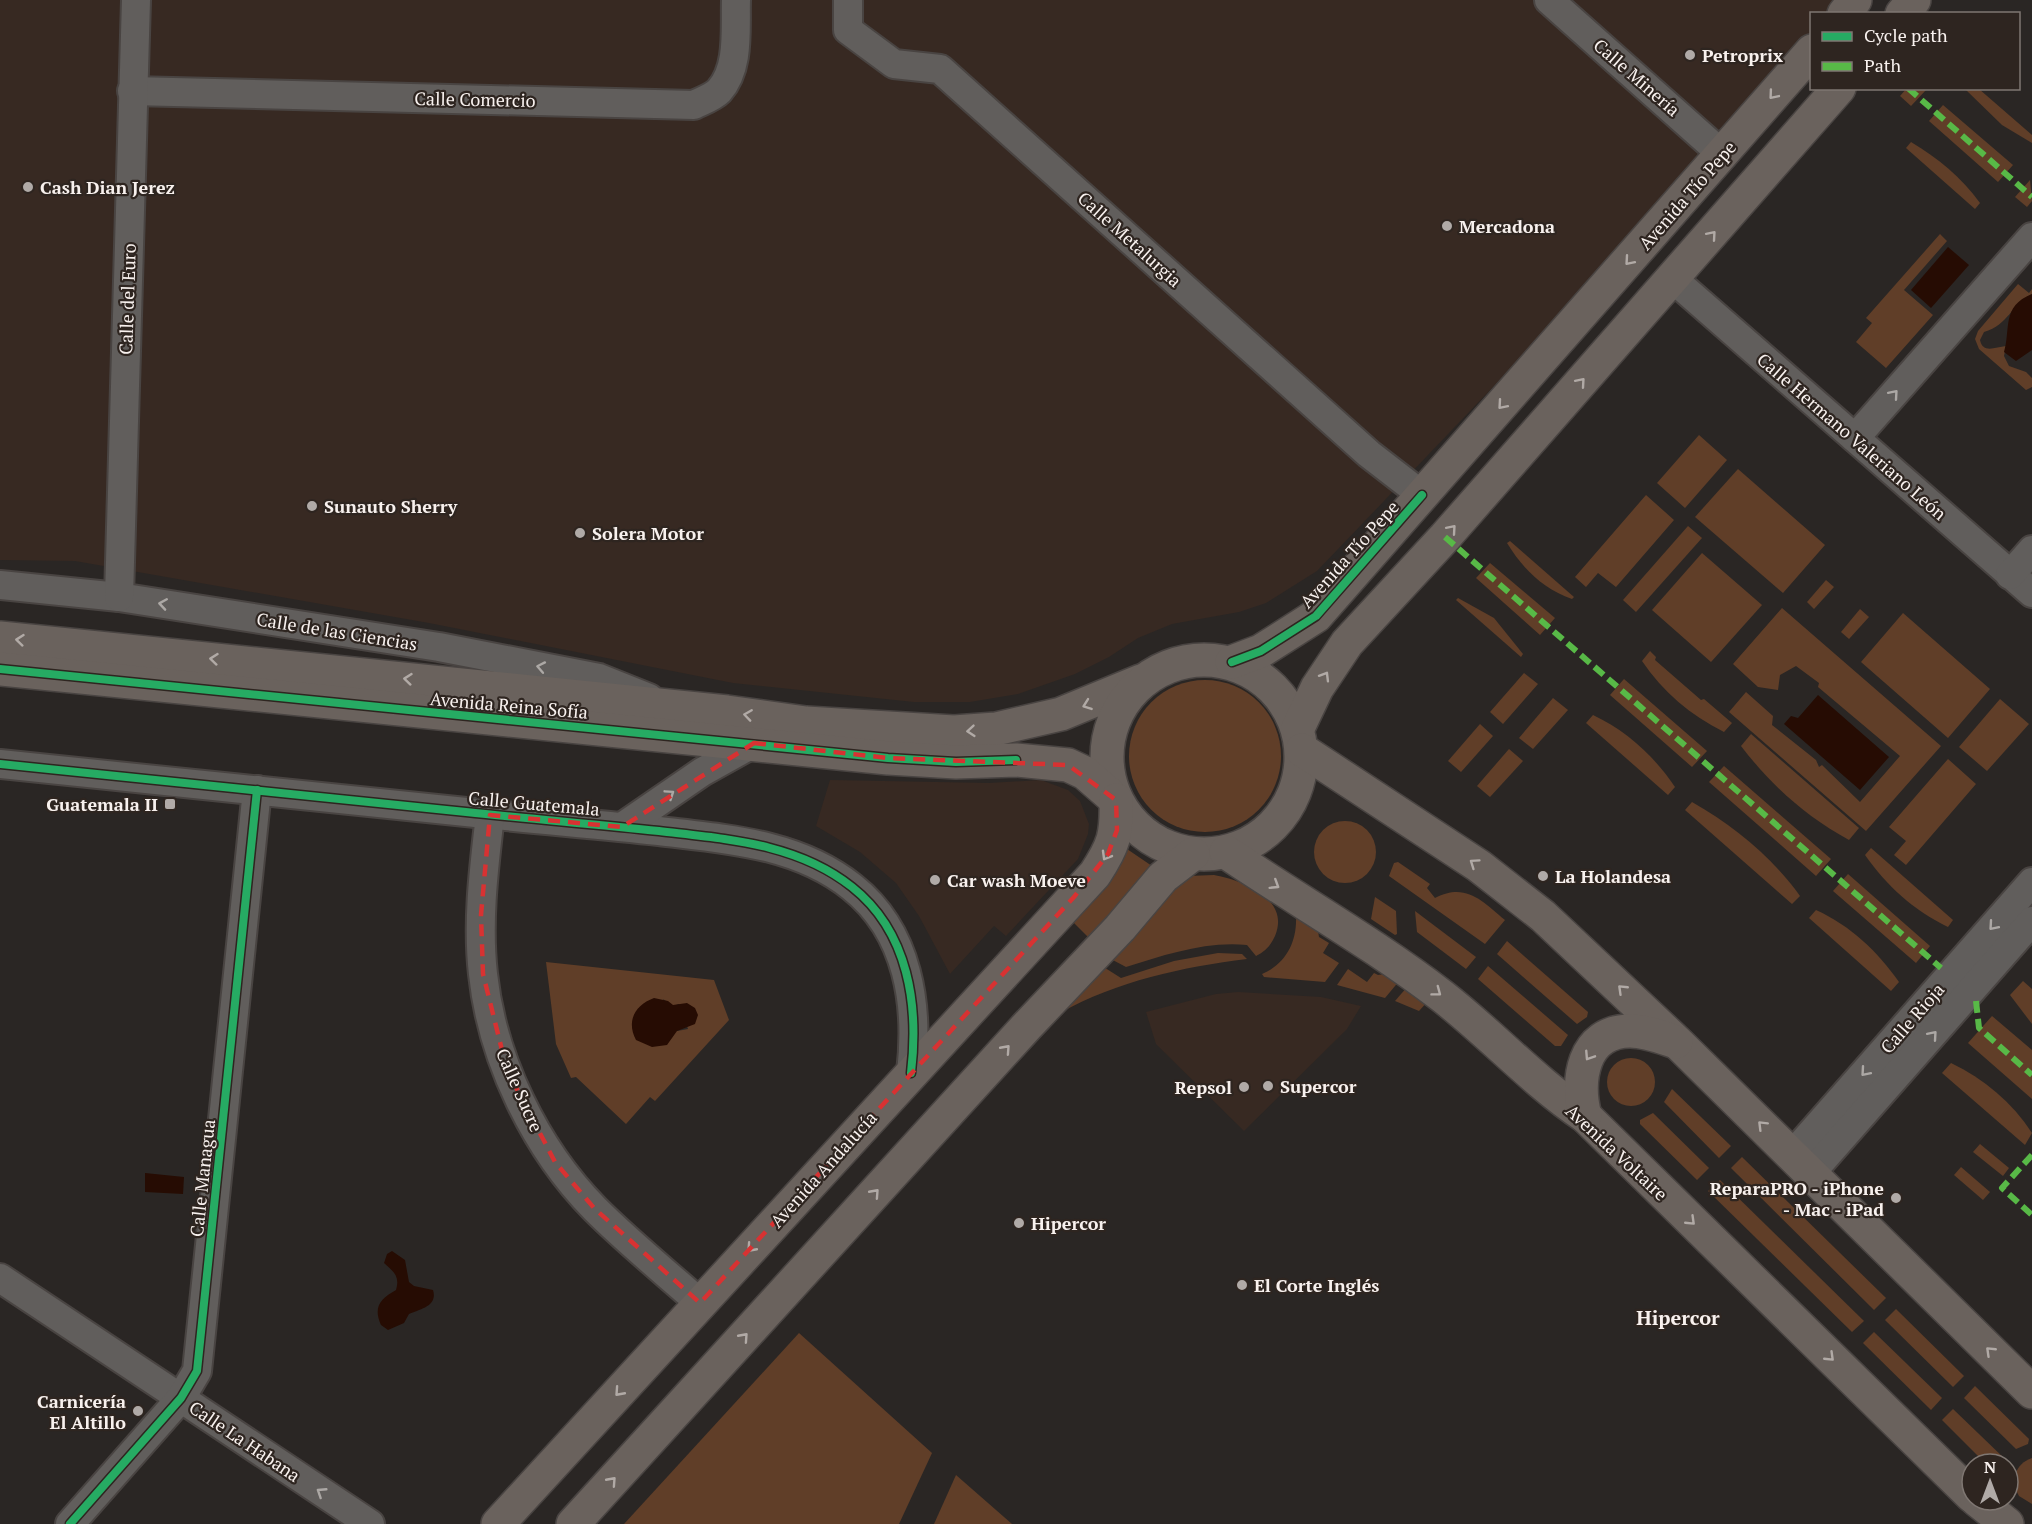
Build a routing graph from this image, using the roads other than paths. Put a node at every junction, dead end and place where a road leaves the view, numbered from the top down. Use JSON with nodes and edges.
{"nodes":[{"id":1,"x":135,"y":0,"type":"edge"},
{"id":2,"x":736,"y":0,"type":"edge"},
{"id":3,"x":848,"y":0,"type":"edge"},
{"id":4,"x":1549,"y":0,"type":"edge"},
{"id":5,"x":1855,"y":0,"type":"edge"},
{"id":6,"x":1914,"y":0,"type":"edge"},
{"id":7,"x":1846,"y":12,"type":"edge"},
{"id":8,"x":1904,"y":12,"type":"edge"},
{"id":9,"x":1810,"y":53,"type":"edge"},
{"id":10,"x":1837,"y":90,"type":"edge"},
{"id":11,"x":132,"y":91,"type":"junction"},
{"id":12,"x":1723,"y":155,"type":"junction"},
{"id":13,"x":2032,"y":237,"type":"edge"},
{"id":14,"x":1673,"y":279,"type":"junction"},
{"id":15,"x":1855,"y":438,"type":"junction"},
{"id":16,"x":1422,"y":495,"type":"junction"},
{"id":17,"x":2032,"y":550,"type":"edge"},
{"id":18,"x":2010,"y":575,"type":"junction"},
{"id":19,"x":0,"y":585,"type":"edge"},
{"id":20,"x":2032,"y":593,"type":"edge"},
{"id":21,"x":119,"y":597,"type":"junction"},
{"id":22,"x":0,"y":638,"type":"edge"},
{"id":23,"x":1232,"y":662,"type":"junction"},
{"id":24,"x":0,"y":669,"type":"edge"},
{"id":25,"x":1141,"y":681,"type":"junction"},
{"id":26,"x":668,"y":706,"type":"junction"},
{"id":27,"x":1300,"y":739,"type":"junction"},
{"id":28,"x":754,"y":743,"type":"junction"},
{"id":29,"x":0,"y":764,"type":"edge"},
{"id":30,"x":257,"y":790,"type":"junction"},
{"id":31,"x":1116,"y":800,"type":"junction"},
{"id":32,"x":490,"y":815,"type":"junction"},
{"id":33,"x":622,"y":827,"type":"junction"},
{"id":34,"x":1226,"y":852,"type":"junction"},
{"id":35,"x":1193,"y":854,"type":"junction"},
{"id":36,"x":2032,"y":882,"type":"edge"},
{"id":37,"x":2032,"y":921,"type":"edge"},
{"id":38,"x":1678,"y":1042,"type":"junction"},
{"id":39,"x":911,"y":1073,"type":"junction"},
{"id":40,"x":1585,"y":1116,"type":"junction"},
{"id":41,"x":1802,"y":1164,"type":"junction"},
{"id":42,"x":0,"y":1278,"type":"edge"},
{"id":43,"x":700,"y":1303,"type":"junction"},
{"id":44,"x":2032,"y":1392,"type":"edge"},
{"id":45,"x":181,"y":1398,"type":"junction"},
{"id":46,"x":1960,"y":1484,"type":"edge"},
{"id":47,"x":1992,"y":1512,"type":"edge"},
{"id":48,"x":70,"y":1524,"type":"edge"},
{"id":49,"x":370,"y":1524,"type":"edge"},
{"id":50,"x":498,"y":1524,"type":"edge"},
{"id":51,"x":573,"y":1524,"type":"edge"},
{"id":52,"x":2007,"y":1524,"type":"edge"}],
"edges":[{"from":1,"to":11,"type":"street","name":"Calle del Euro"},
{"from":2,"to":11,"type":"street","name":"Calle Comercio"},
{"from":3,"to":16,"type":"street","name":"Calle Metalurgia"},
{"from":4,"to":12,"type":"street","name":"Calle Minería"},
{"from":5,"to":7,"type":"main road"},
{"from":6,"to":8,"type":"main road"},
{"from":9,"to":12,"type":"main road","name":"Avenida Tío Pepe","one_way":true},
{"from":14,"to":10,"type":"main road","one_way":true},
{"from":11,"to":21,"type":"street","name":"Calle del Euro"},
{"from":12,"to":16,"type":"main road","name":"Avenida Tío Pepe","one_way":true},
{"from":15,"to":13,"type":"street","one_way":true},
{"from":14,"to":15,"type":"street","name":"Calle Hermano Valeriano León"},
{"from":27,"to":14,"type":"main road","one_way":true},
{"from":15,"to":18,"type":"street","name":"Calle Hermano Valeriano León"},
{"from":16,"to":23,"type":"main road","name":"Avenida Tío Pepe"},
{"from":17,"to":18,"type":"street"},
{"from":18,"to":20,"type":"street","name":"Calle Hermano Valeriano León"},
{"from":19,"to":21,"type":"street","name":"Calle de las Ciencias"},
{"from":26,"to":21,"type":"street","name":"Calle de las Ciencias","one_way":true},
{"from":26,"to":22,"type":"main road","name":"Avenida Reina Sofía","one_way":true},
{"from":23,"to":25,"type":"main road"},
{"from":23,"to":27,"type":"main road"},
{"from":24,"to":28,"type":"main road","name":"Avenida Reina Sofía"},
{"from":25,"to":26,"type":"main road","name":"Avenida Reina Sofía","one_way":true},
{"from":25,"to":31,"type":"main road"},
{"from":27,"to":34,"type":"main road"},
{"from":38,"to":27,"type":"main road","one_way":true},
{"from":28,"to":31,"type":"main road","name":"Avenida Reina Sofía"},
{"from":33,"to":28,"type":"street","name":"Calle Guatemala","one_way":true},
{"from":29,"to":30,"type":"street","name":"Calle Guatemala"},
{"from":30,"to":32,"type":"street","name":"Calle Guatemala"},
{"from":30,"to":45,"type":"street","name":"Calle Managua"},
{"from":31,"to":35,"type":"main road"},
{"from":31,"to":39,"type":"main road","name":"Avenida Andalucía","one_way":true},
{"from":32,"to":33,"type":"street","name":"Calle Guatemala"},
{"from":32,"to":43,"type":"street","name":"Calle Sucre"},
{"from":33,"to":39,"type":"street","name":"Calle Guatemala"},
{"from":34,"to":35,"type":"main road"},
{"from":34,"to":40,"type":"main road","name":"Avenida Voltaire","one_way":true},
{"from":51,"to":35,"type":"main road","one_way":true},
{"from":36,"to":41,"type":"street","name":"Calle Rioja","one_way":true},
{"from":41,"to":37,"type":"street","name":"Calle Rioja","one_way":true},
{"from":38,"to":40,"type":"main road","one_way":true},
{"from":41,"to":38,"type":"main road","one_way":true},
{"from":39,"to":43,"type":"main road","name":"Avenida Andalucía","one_way":true},
{"from":40,"to":46,"type":"main road","name":"Avenida Voltaire","one_way":true},
{"from":44,"to":41,"type":"main road","one_way":true},
{"from":42,"to":45,"type":"street","name":"Calle La Habana"},
{"from":43,"to":50,"type":"main road","name":"Avenida Andalucía","one_way":true},
{"from":45,"to":48,"type":"street","name":"Calle Managua"},
{"from":49,"to":45,"type":"street","name":"Calle La Habana","one_way":true},
{"from":47,"to":52,"type":"main road"}]}
